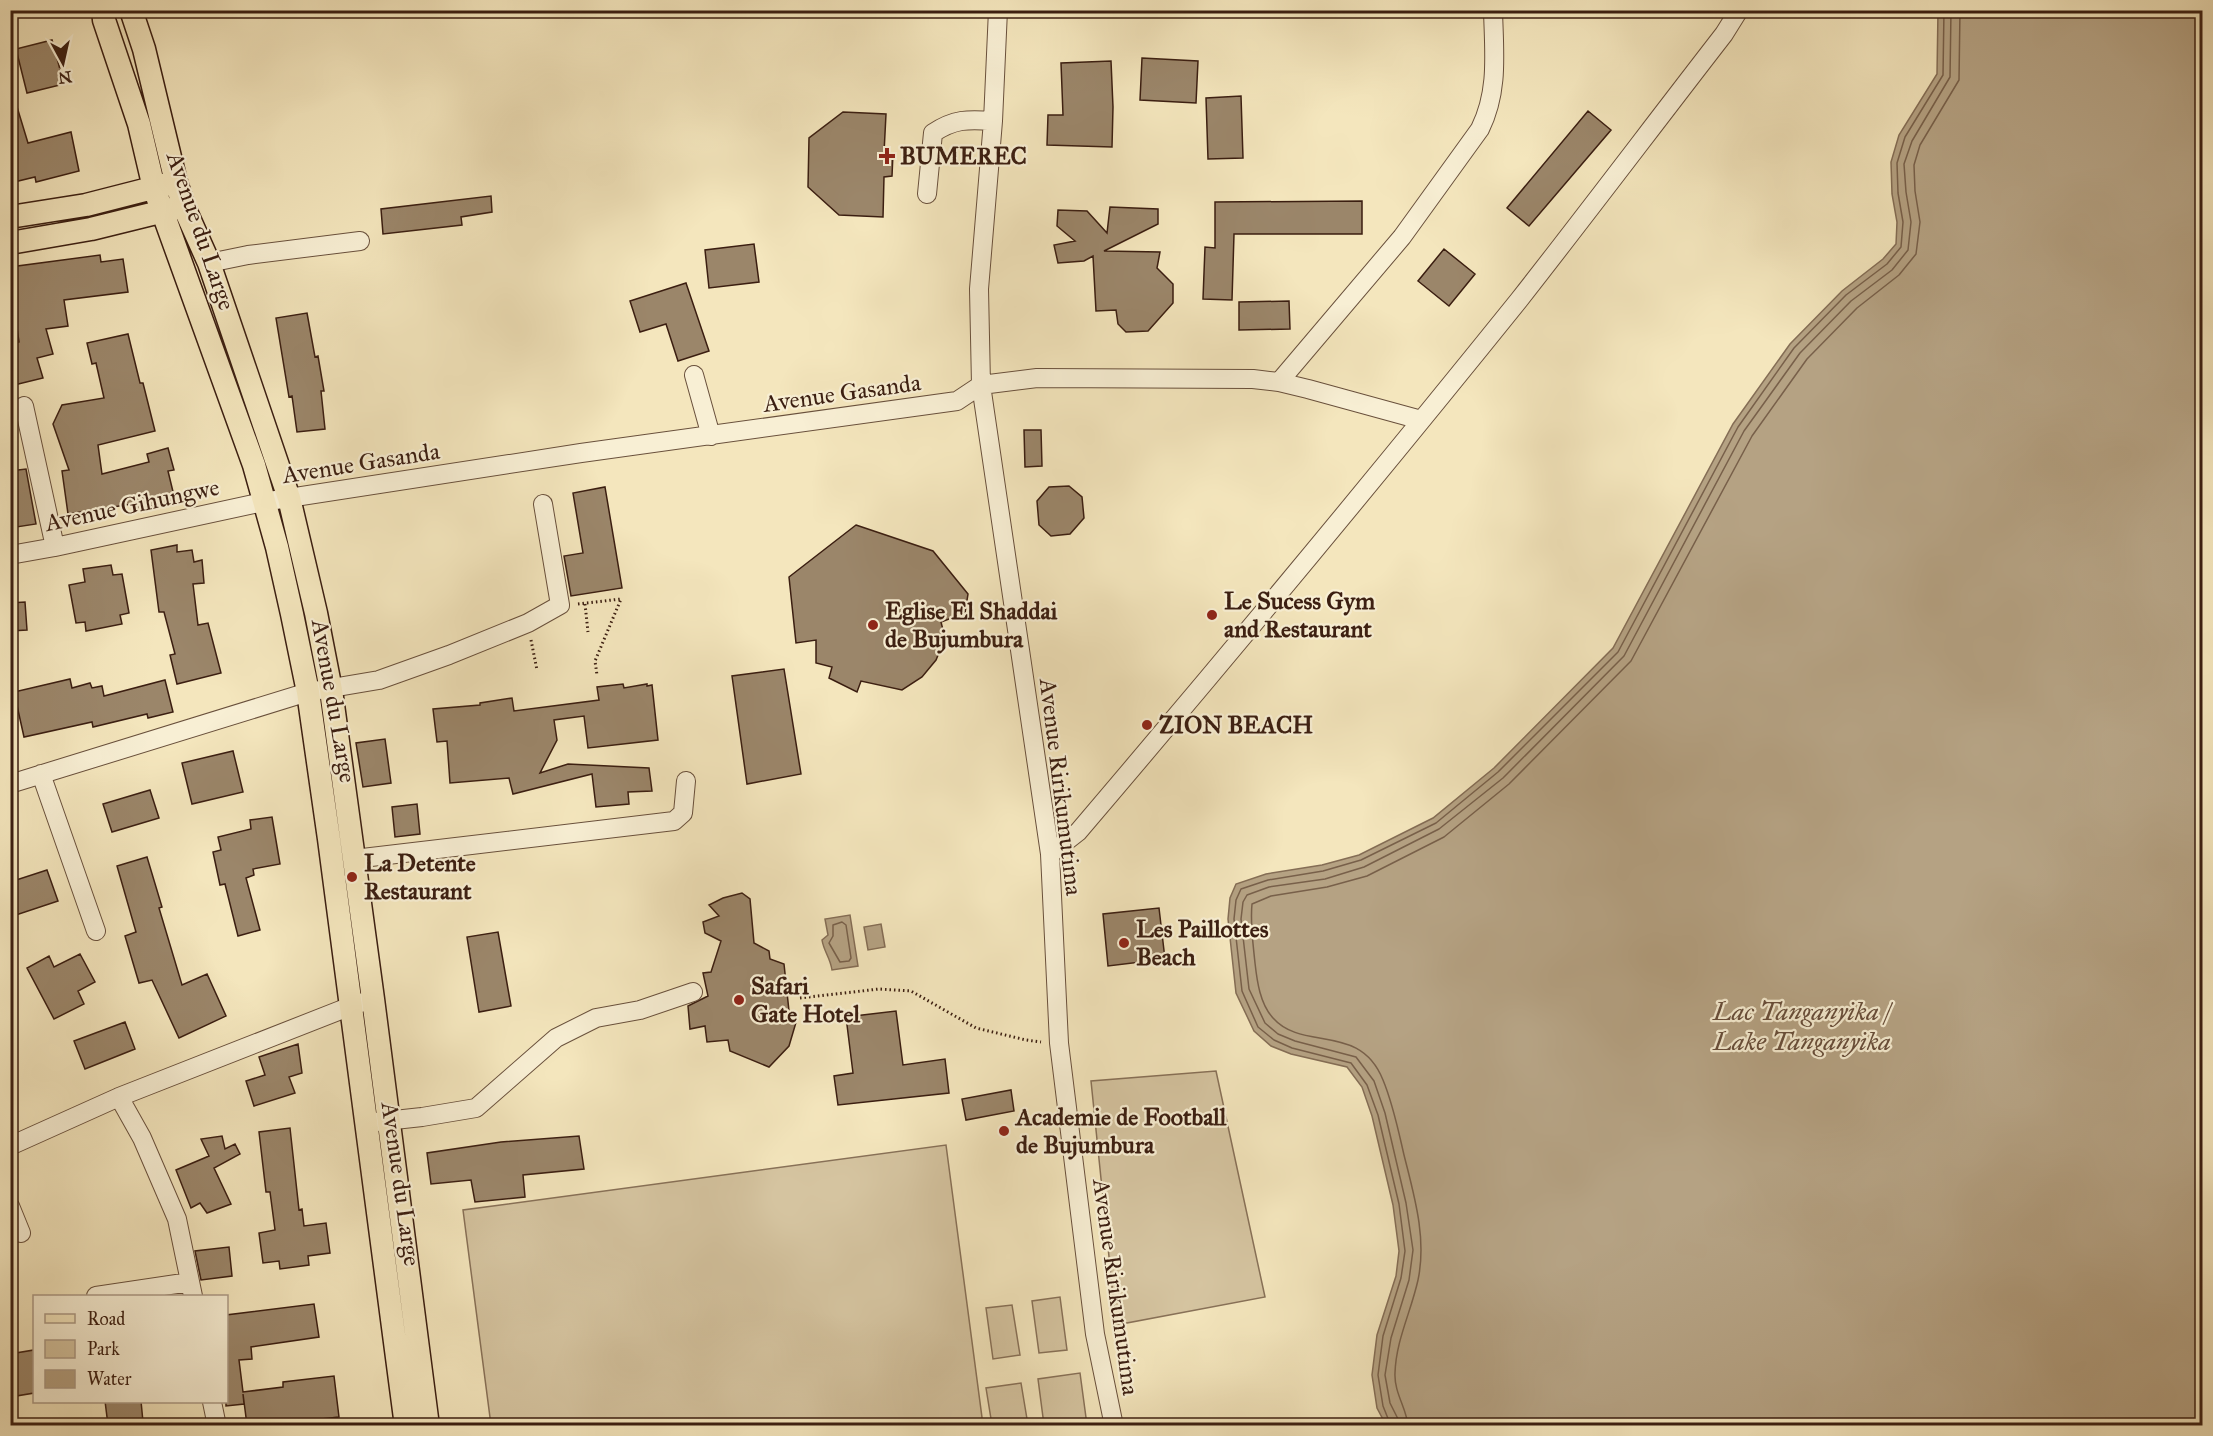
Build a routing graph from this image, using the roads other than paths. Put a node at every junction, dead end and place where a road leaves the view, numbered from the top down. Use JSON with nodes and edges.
{"nodes":[{"id":1,"x":103,"y":10,"type":"edge"},
{"id":2,"x":131,"y":10,"type":"edge"},
{"id":3,"x":999,"y":10,"type":"edge"},
{"id":4,"x":1493,"y":10,"type":"edge"},
{"id":5,"x":1739,"y":10,"type":"edge"},
{"id":6,"x":993,"y":121,"type":"junction"},
{"id":7,"x":165,"y":185,"type":"junction"},
{"id":8,"x":927,"y":194,"type":"dead end"},
{"id":9,"x":173,"y":209,"type":"junction"},
{"id":10,"x":10,"y":217,"type":"edge"},
{"id":11,"x":360,"y":241,"type":"dead end"},
{"id":12,"x":10,"y":243,"type":"edge"},
{"id":13,"x":209,"y":263,"type":"junction"},
{"id":14,"x":693,"y":375,"type":"dead end"},
{"id":15,"x":1279,"y":382,"type":"junction"},
{"id":16,"x":981,"y":385,"type":"junction"},
{"id":17,"x":24,"y":406,"type":"dead end"},
{"id":18,"x":1422,"y":420,"type":"junction"},
{"id":19,"x":711,"y":436,"type":"junction"},
{"id":20,"x":289,"y":498,"type":"junction"},
{"id":21,"x":263,"y":502,"type":"junction"},
{"id":22,"x":543,"y":504,"type":"dead end"},
{"id":23,"x":55,"y":547,"type":"junction"},
{"id":24,"x":10,"y":555,"type":"edge"},
{"id":25,"x":331,"y":690,"type":"junction"},
{"id":26,"x":308,"y":692,"type":"junction"},
{"id":27,"x":41,"y":774,"type":"junction"},
{"id":28,"x":686,"y":781,"type":"dead end"},
{"id":29,"x":10,"y":784,"type":"edge"},
{"id":30,"x":1050,"y":854,"type":"junction"},
{"id":31,"x":354,"y":859,"type":"junction"},
{"id":32,"x":96,"y":931,"type":"dead end"},
{"id":33,"x":693,"y":992,"type":"dead end"},
{"id":34,"x":373,"y":999,"type":"junction"},
{"id":35,"x":351,"y":1006,"type":"junction"},
{"id":36,"x":119,"y":1097,"type":"junction"},
{"id":37,"x":389,"y":1120,"type":"junction"},
{"id":38,"x":365,"y":1123,"type":"junction"},
{"id":39,"x":10,"y":1146,"type":"edge"},
{"id":40,"x":10,"y":1206,"type":"edge"},
{"id":41,"x":21,"y":1233,"type":"dead end"},
{"id":42,"x":192,"y":1289,"type":"edge"},
{"id":43,"x":110,"y":1295,"type":"edge"},
{"id":44,"x":212,"y":1403,"type":"edge"},
{"id":45,"x":217,"y":1425,"type":"edge"},
{"id":46,"x":406,"y":1425,"type":"edge"},
{"id":47,"x":428,"y":1425,"type":"edge"},
{"id":48,"x":1114,"y":1425,"type":"edge"}],
"edges":[{"from":1,"to":7,"type":"main road","name":"Avenue du Large"},
{"from":2,"to":7,"type":"main road","name":"Avenue du Large"},
{"from":3,"to":6,"type":"street","name":"Avenue Ririkumutima"},
{"from":4,"to":15,"type":"street"},
{"from":5,"to":18,"type":"street"},
{"from":6,"to":8,"type":"street"},
{"from":6,"to":16,"type":"street","name":"Avenue Ririkumutima"},
{"from":7,"to":9,"type":"main road","name":"Avenue du Large"},
{"from":7,"to":10,"type":"main road"},
{"from":9,"to":12,"type":"main road"},
{"from":9,"to":13,"type":"main road","name":"Avenue du Large"},
{"from":9,"to":21,"type":"main road","name":"Avenue du Large"},
{"from":11,"to":13,"type":"street"},
{"from":13,"to":20,"type":"main road","name":"Avenue du Large"},
{"from":14,"to":19,"type":"street"},
{"from":15,"to":16,"type":"street","name":"Avenue Gasanda"},
{"from":15,"to":18,"type":"street","name":"Avenue Gasanda"},
{"from":16,"to":19,"type":"street","name":"Avenue Gasanda"},
{"from":16,"to":30,"type":"street","name":"Avenue Ririkumutima"},
{"from":17,"to":23,"type":"street"},
{"from":18,"to":30,"type":"street"},
{"from":19,"to":20,"type":"street","name":"Avenue Gasanda"},
{"from":20,"to":21,"type":"street","name":"Avenue Gasanda"},
{"from":20,"to":25,"type":"main road","name":"Avenue du Large"},
{"from":21,"to":23,"type":"street","name":"Avenue Gihungwe"},
{"from":21,"to":26,"type":"main road","name":"Avenue du Large"},
{"from":22,"to":25,"type":"street"},
{"from":23,"to":24,"type":"street","name":"Avenue Gihungwe"},
{"from":25,"to":26,"type":"street"},
{"from":25,"to":31,"type":"main road","name":"Avenue du Large"},
{"from":26,"to":27,"type":"street"},
{"from":26,"to":35,"type":"main road","name":"Avenue du Large"},
{"from":27,"to":29,"type":"street"},
{"from":27,"to":32,"type":"street"},
{"from":28,"to":31,"type":"street"},
{"from":30,"to":48,"type":"street","name":"Avenue Ririkumutima"},
{"from":31,"to":34,"type":"main road","name":"Avenue du Large"},
{"from":33,"to":37,"type":"street"},
{"from":34,"to":35,"type":"street"},
{"from":34,"to":37,"type":"main road","name":"Avenue du Large"},
{"from":35,"to":36,"type":"street"},
{"from":35,"to":38,"type":"main road","name":"Avenue du Large"},
{"from":36,"to":39,"type":"street"},
{"from":36,"to":42,"type":"street"},
{"from":37,"to":38,"type":"street"},
{"from":37,"to":47,"type":"main road","name":"Avenue du Large"},
{"from":38,"to":46,"type":"main road","name":"Avenue du Large"},
{"from":40,"to":41,"type":"street"},
{"from":42,"to":43,"type":"street"},
{"from":44,"to":45,"type":"street"}]}
